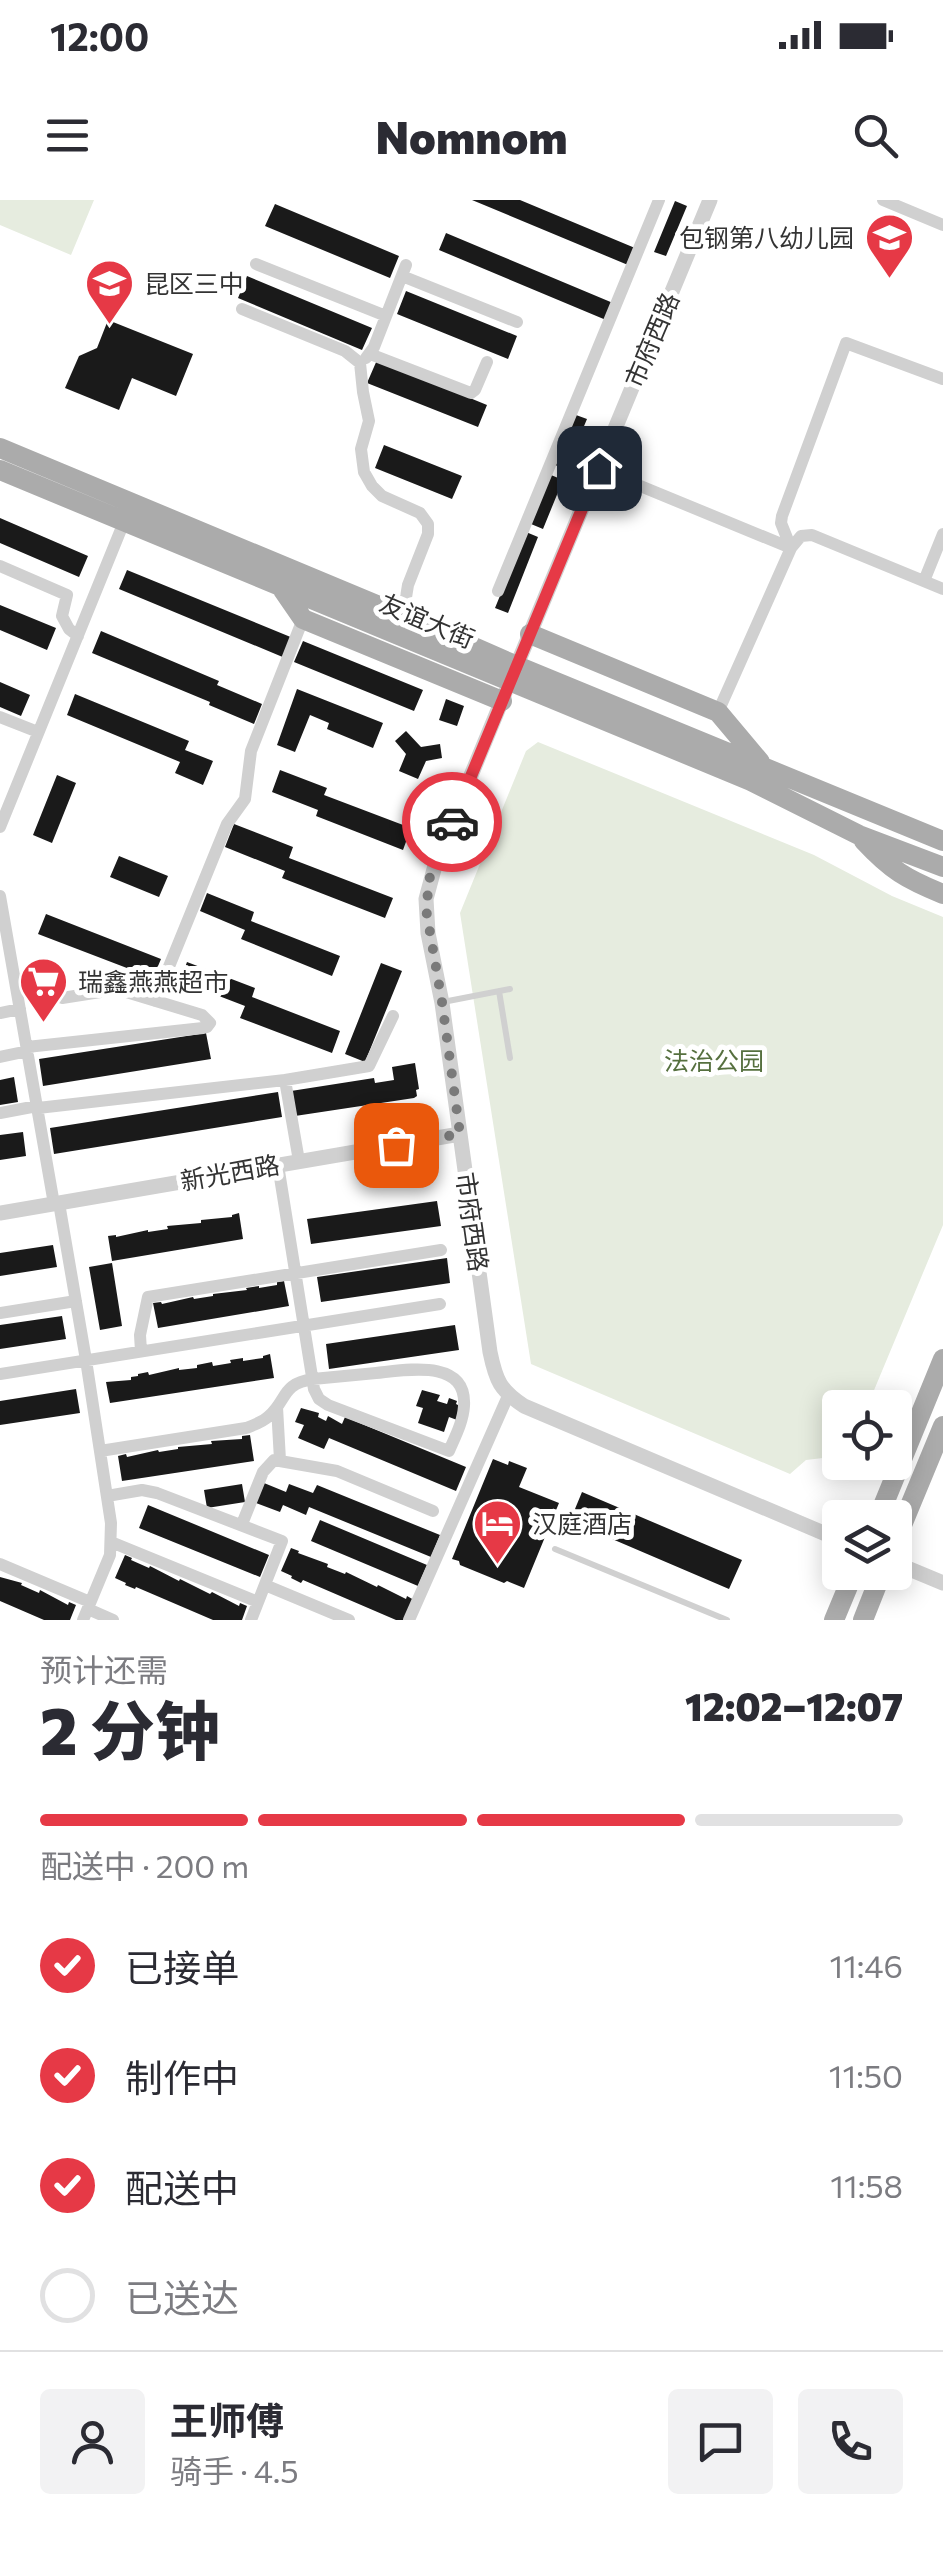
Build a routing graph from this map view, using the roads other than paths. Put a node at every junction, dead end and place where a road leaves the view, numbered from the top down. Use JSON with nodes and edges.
{"nodes":[{"id":1,"x":659,"y":200,"type":"edge"},
{"id":2,"x":710,"y":200,"type":"edge"},
{"id":3,"x":883,"y":200,"type":"edge"},
{"id":4,"x":943,"y":226,"type":"edge"},
{"id":5,"x":256,"y":264,"type":"dead end"},
{"id":6,"x":242,"y":308,"type":"dead end"},
{"id":7,"x":386,"y":316,"type":"junction"},
{"id":8,"x":517,"y":322,"type":"dead end"},
{"id":9,"x":365,"y":358,"type":"junction"},
{"id":10,"x":487,"y":362,"type":"dead end"},
{"id":11,"x":943,"y":379,"type":"edge"},
{"id":12,"x":0,"y":448,"type":"edge"},
{"id":13,"x":599,"y":468,"type":"junction"},
{"id":14,"x":0,"y":470,"type":"edge"},
{"id":15,"x":124,"y":522,"type":"junction"},
{"id":16,"x":943,"y":534,"type":"edge"},
{"id":17,"x":791,"y":548,"type":"junction"},
{"id":18,"x":0,"y":566,"type":"edge"},
{"id":19,"x":924,"y":581,"type":"junction"},
{"id":20,"x":282,"y":588,"type":"junction"},
{"id":21,"x":943,"y":589,"type":"edge"},
{"id":22,"x":498,"y":591,"type":"dead end"},
{"id":23,"x":403,"y":616,"type":"junction"},
{"id":24,"x":303,"y":619,"type":"junction"},
{"id":25,"x":530,"y":634,"type":"junction"},
{"id":26,"x":78,"y":636,"type":"junction"},
{"id":27,"x":510,"y":683,"type":"junction"},
{"id":28,"x":718,"y":712,"type":"junction"},
{"id":29,"x":0,"y":717,"type":"edge"},
{"id":30,"x":38,"y":732,"type":"junction"},
{"id":31,"x":765,"y":767,"type":"junction"},
{"id":32,"x":0,"y":827,"type":"edge"},
{"id":33,"x":859,"y":835,"type":"junction"},
{"id":34,"x":943,"y":840,"type":"edge"},
{"id":35,"x":943,"y":867,"type":"edge"},
{"id":36,"x":943,"y":894,"type":"edge"},
{"id":37,"x":0,"y":896,"type":"edge"},
{"id":38,"x":3,"y":932,"type":"edge"},
{"id":39,"x":510,"y":989,"type":"dead end"},
{"id":40,"x":499,"y":991,"type":"junction"},
{"id":41,"x":62,"y":998,"type":"dead end"},
{"id":42,"x":155,"y":1001,"type":"junction"},
{"id":43,"x":442,"y":1002,"type":"junction"},
{"id":44,"x":20,"y":1009,"type":"junction"},
{"id":45,"x":0,"y":1013,"type":"edge"},
{"id":46,"x":393,"y":1016,"type":"dead end"},
{"id":47,"x":27,"y":1049,"type":"junction"},
{"id":48,"x":0,"y":1056,"type":"edge"},
{"id":49,"x":510,"y":1058,"type":"dead end"},
{"id":50,"x":285,"y":1080,"type":"junction"},
{"id":51,"x":37,"y":1107,"type":"junction"},
{"id":52,"x":0,"y":1113,"type":"edge"},
{"id":53,"x":460,"y":1134,"type":"junction"},
{"id":54,"x":299,"y":1162,"type":"junction"},
{"id":55,"x":278,"y":1165,"type":"junction"},
{"id":56,"x":56,"y":1203,"type":"junction"},
{"id":57,"x":0,"y":1213,"type":"edge"},
{"id":58,"x":441,"y":1250,"type":"dead end"},
{"id":59,"x":295,"y":1272,"type":"junction"},
{"id":60,"x":76,"y":1301,"type":"junction"},
{"id":61,"x":440,"y":1304,"type":"dead end"},
{"id":62,"x":0,"y":1313,"type":"edge"},
{"id":63,"x":304,"y":1325,"type":"junction"},
{"id":64,"x":141,"y":1351,"type":"junction"},
{"id":65,"x":943,"y":1359,"type":"edge"},
{"id":66,"x":86,"y":1360,"type":"junction"},
{"id":67,"x":0,"y":1374,"type":"edge"},
{"id":68,"x":313,"y":1379,"type":"junction"},
{"id":69,"x":508,"y":1396,"type":"junction"},
{"id":70,"x":277,"y":1406,"type":"junction"},
{"id":71,"x":943,"y":1426,"type":"edge"},
{"id":72,"x":100,"y":1451,"type":"junction"},
{"id":73,"x":280,"y":1460,"type":"junction"},
{"id":74,"x":107,"y":1496,"type":"junction"},
{"id":75,"x":885,"y":1500,"type":"edge"},
{"id":76,"x":912,"y":1501,"type":"edge"},
{"id":77,"x":433,"y":1511,"type":"dead end"},
{"id":78,"x":242,"y":1524,"type":"junction"},
{"id":79,"x":822,"y":1532,"type":"edge"},
{"id":80,"x":111,"y":1542,"type":"junction"},
{"id":81,"x":555,"y":1549,"type":"dead end"},
{"id":82,"x":0,"y":1564,"type":"edge"},
{"id":83,"x":912,"y":1570,"type":"edge"},
{"id":84,"x":943,"y":1583,"type":"edge"},
{"id":85,"x":265,"y":1585,"type":"junction"},
{"id":86,"x":846,"y":1590,"type":"edge"},
{"id":87,"x":874,"y":1590,"type":"edge"},
{"id":88,"x":258,"y":1602,"type":"junction"},
{"id":89,"x":87,"y":1610,"type":"edge"},
{"id":90,"x":113,"y":1620,"type":"edge"},
{"id":91,"x":250,"y":1620,"type":"edge"},
{"id":92,"x":349,"y":1620,"type":"edge"},
{"id":93,"x":409,"y":1620,"type":"edge"},
{"id":94,"x":727,"y":1620,"type":"edge"},
{"id":95,"x":834,"y":1620,"type":"edge"},
{"id":96,"x":862,"y":1620,"type":"edge"}],
"edges":[{"from":1,"to":22,"type":"street"},
{"from":2,"to":13,"type":"street","name":"市府西路"},
{"from":3,"to":4,"type":"street"},
{"from":5,"to":7,"type":"street"},
{"from":6,"to":9,"type":"street"},
{"from":7,"to":8,"type":"street"},
{"from":7,"to":9,"type":"street"},
{"from":9,"to":10,"type":"street"},
{"from":9,"to":23,"type":"street"},
{"from":11,"to":17,"type":"street"},
{"from":12,"to":23,"type":"main road","name":"友谊大街"},
{"from":13,"to":17,"type":"street"},
{"from":13,"to":25,"type":"street","name":"市府西路"},
{"from":14,"to":15,"type":"main road","name":"友谊大街"},
{"from":15,"to":20,"type":"main road","name":"友谊大街"},
{"from":15,"to":26,"type":"street"},
{"from":16,"to":19,"type":"street"},
{"from":17,"to":19,"type":"street"},
{"from":17,"to":28,"type":"street"},
{"from":18,"to":26,"type":"street"},
{"from":19,"to":21,"type":"street"},
{"from":20,"to":24,"type":"main road"},
{"from":20,"to":27,"type":"main road","name":"友谊大街"},
{"from":23,"to":27,"type":"main road","name":"友谊大街"},
{"from":24,"to":27,"type":"main road"},
{"from":24,"to":42,"type":"street"},
{"from":25,"to":27,"type":"street","name":"市府西路"},
{"from":25,"to":28,"type":"main road"},
{"from":26,"to":30,"type":"street"},
{"from":27,"to":31,"type":"main road","name":"友谊大街"},
{"from":27,"to":33,"type":"main road","name":"友谊大街"},
{"from":27,"to":43,"type":"street","name":"市府西路"},
{"from":28,"to":31,"type":"main road"},
{"from":29,"to":30,"type":"street"},
{"from":30,"to":32,"type":"street"},
{"from":31,"to":34,"type":"main road","name":"友谊大街"},
{"from":33,"to":35,"type":"main road","name":"友谊大街"},
{"from":33,"to":36,"type":"main road"},
{"from":37,"to":38,"type":"street"},
{"from":38,"to":44,"type":"street"},
{"from":39,"to":40,"type":"lane"},
{"from":40,"to":43,"type":"lane"},
{"from":40,"to":49,"type":"lane"},
{"from":41,"to":42,"type":"street"},
{"from":42,"to":47,"type":"street"},
{"from":43,"to":53,"type":"street","name":"市府西路"},
{"from":44,"to":45,"type":"street"},
{"from":44,"to":47,"type":"street"},
{"from":46,"to":50,"type":"street"},
{"from":47,"to":48,"type":"street"},
{"from":47,"to":51,"type":"street"},
{"from":50,"to":51,"type":"street"},
{"from":50,"to":54,"type":"street"},
{"from":51,"to":52,"type":"street"},
{"from":51,"to":56,"type":"street"},
{"from":53,"to":54,"type":"street","name":"新光西路"},
{"from":53,"to":69,"type":"street","name":"市府西路"},
{"from":54,"to":55,"type":"street","name":"新光西路"},
{"from":55,"to":56,"type":"street","name":"新光西路"},
{"from":55,"to":59,"type":"street"},
{"from":56,"to":57,"type":"street","name":"新光西路"},
{"from":56,"to":60,"type":"street"},
{"from":58,"to":59,"type":"street"},
{"from":59,"to":63,"type":"street"},
{"from":59,"to":64,"type":"street"},
{"from":60,"to":62,"type":"street"},
{"from":60,"to":66,"type":"street"},
{"from":61,"to":63,"type":"street"},
{"from":63,"to":64,"type":"street"},
{"from":63,"to":68,"type":"street"},
{"from":64,"to":66,"type":"street"},
{"from":65,"to":75,"type":"main road"},
{"from":66,"to":67,"type":"street"},
{"from":66,"to":72,"type":"street"},
{"from":68,"to":68,"type":"street"},
{"from":68,"to":70,"type":"street"},
{"from":69,"to":79,"type":"street"},
{"from":69,"to":93,"type":"street"},
{"from":70,"to":72,"type":"street"},
{"from":70,"to":73,"type":"street"},
{"from":71,"to":76,"type":"main road"},
{"from":72,"to":74,"type":"street"},
{"from":73,"to":77,"type":"street"},
{"from":73,"to":78,"type":"street"},
{"from":74,"to":78,"type":"street"},
{"from":74,"to":80,"type":"street"},
{"from":78,"to":85,"type":"street"},
{"from":80,"to":88,"type":"street"},
{"from":80,"to":89,"type":"street"},
{"from":81,"to":94,"type":"lane"},
{"from":82,"to":89,"type":"street"},
{"from":83,"to":84,"type":"street"},
{"from":85,"to":88,"type":"street"},
{"from":85,"to":92,"type":"street"},
{"from":86,"to":95,"type":"main road"},
{"from":87,"to":96,"type":"main road"},
{"from":88,"to":91,"type":"street"},
{"from":89,"to":90,"type":"street"}]}
